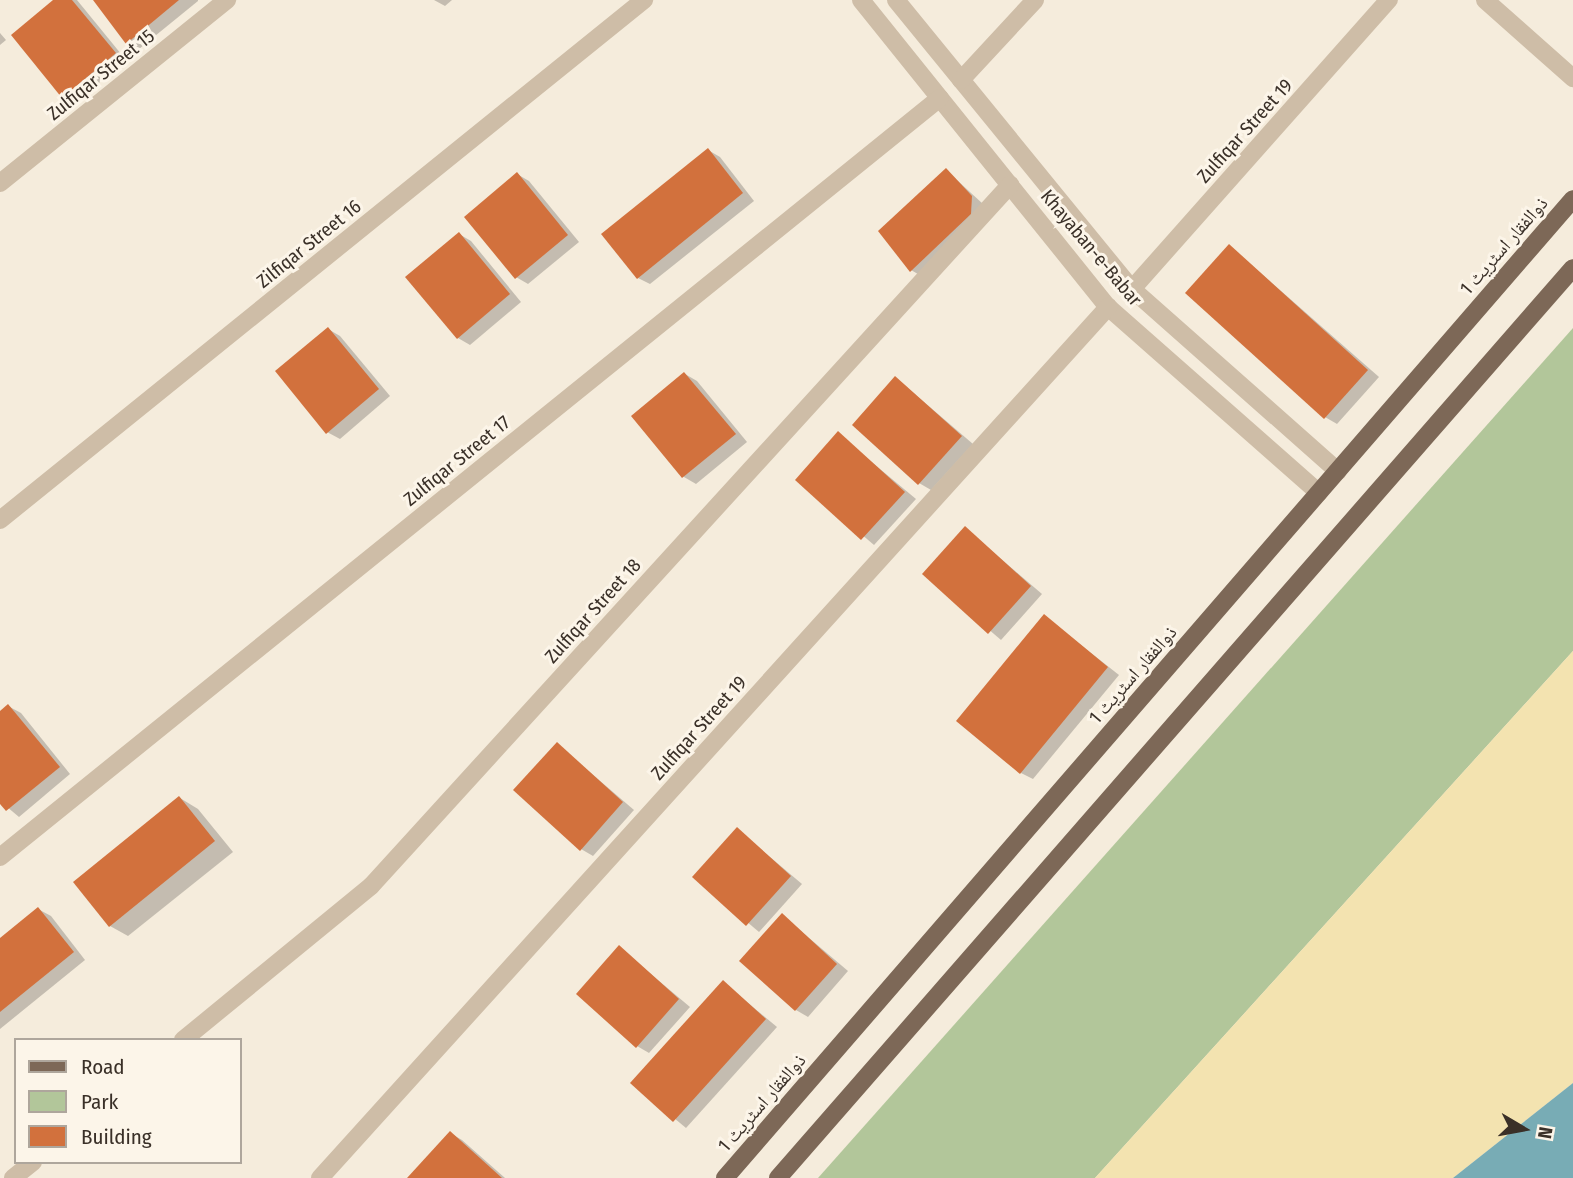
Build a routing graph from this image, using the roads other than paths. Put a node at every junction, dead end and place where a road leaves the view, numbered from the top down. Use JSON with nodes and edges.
{"nodes":[{"id":1,"x":227,"y":0,"type":"edge"},
{"id":2,"x":643,"y":0,"type":"edge"},
{"id":3,"x":861,"y":0,"type":"edge"},
{"id":4,"x":896,"y":0,"type":"edge"},
{"id":5,"x":1035,"y":0,"type":"edge"},
{"id":6,"x":1389,"y":0,"type":"edge"},
{"id":7,"x":1485,"y":0,"type":"edge"},
{"id":8,"x":1573,"y":78,"type":"edge"},
{"id":9,"x":961,"y":80,"type":"junction"},
{"id":10,"x":940,"y":98,"type":"junction"},
{"id":11,"x":0,"y":183,"type":"edge"},
{"id":12,"x":1010,"y":185,"type":"junction"},
{"id":13,"x":1573,"y":199,"type":"edge"},
{"id":14,"x":1573,"y":268,"type":"edge"},
{"id":15,"x":1132,"y":289,"type":"junction"},
{"id":16,"x":1108,"y":307,"type":"junction"},
{"id":17,"x":1338,"y":471,"type":"junction"},
{"id":18,"x":1319,"y":493,"type":"junction"},
{"id":19,"x":0,"y":520,"type":"edge"},
{"id":20,"x":0,"y":856,"type":"edge"},
{"id":21,"x":185,"y":1038,"type":"edge"},
{"id":22,"x":30,"y":1164,"type":"edge"},
{"id":23,"x":13,"y":1178,"type":"edge"},
{"id":24,"x":320,"y":1178,"type":"edge"},
{"id":25,"x":725,"y":1178,"type":"edge"},
{"id":26,"x":778,"y":1178,"type":"edge"}],
"edges":[{"from":1,"to":11,"type":"street","name":"Zulfiqar Street 15"},
{"from":2,"to":19,"type":"street","name":"Zilfiqar Street 16"},
{"from":3,"to":10,"type":"street","name":"Khayaban-e-Babar"},
{"from":4,"to":9,"type":"street","name":"Khayaban-e-Babar"},
{"from":5,"to":9,"type":"street"},
{"from":6,"to":15,"type":"street","name":"Zulfiqar Street 19"},
{"from":7,"to":8,"type":"street"},
{"from":9,"to":15,"type":"street","name":"Khayaban-e-Babar"},
{"from":10,"to":12,"type":"street","name":"Khayaban-e-Babar"},
{"from":10,"to":20,"type":"street","name":"Zulfiqar Street 17"},
{"from":12,"to":16,"type":"street","name":"Khayaban-e-Babar"},
{"from":12,"to":21,"type":"street","name":"Zulfiqar Street 18"},
{"from":13,"to":17,"type":"main road","name":"ذوالفقار اسٹریٹ 1"},
{"from":14,"to":26,"type":"main road"},
{"from":15,"to":17,"type":"street","name":"Khayaban-e-Babar"},
{"from":16,"to":18,"type":"street","name":"Khayaban-e-Babar"},
{"from":16,"to":24,"type":"street","name":"Zulfiqar Street 19"},
{"from":17,"to":18,"type":"main road","name":"ذوالفقار اسٹریٹ 1"},
{"from":18,"to":25,"type":"main road","name":"ذوالفقار اسٹریٹ 1"},
{"from":22,"to":23,"type":"street"}]}
